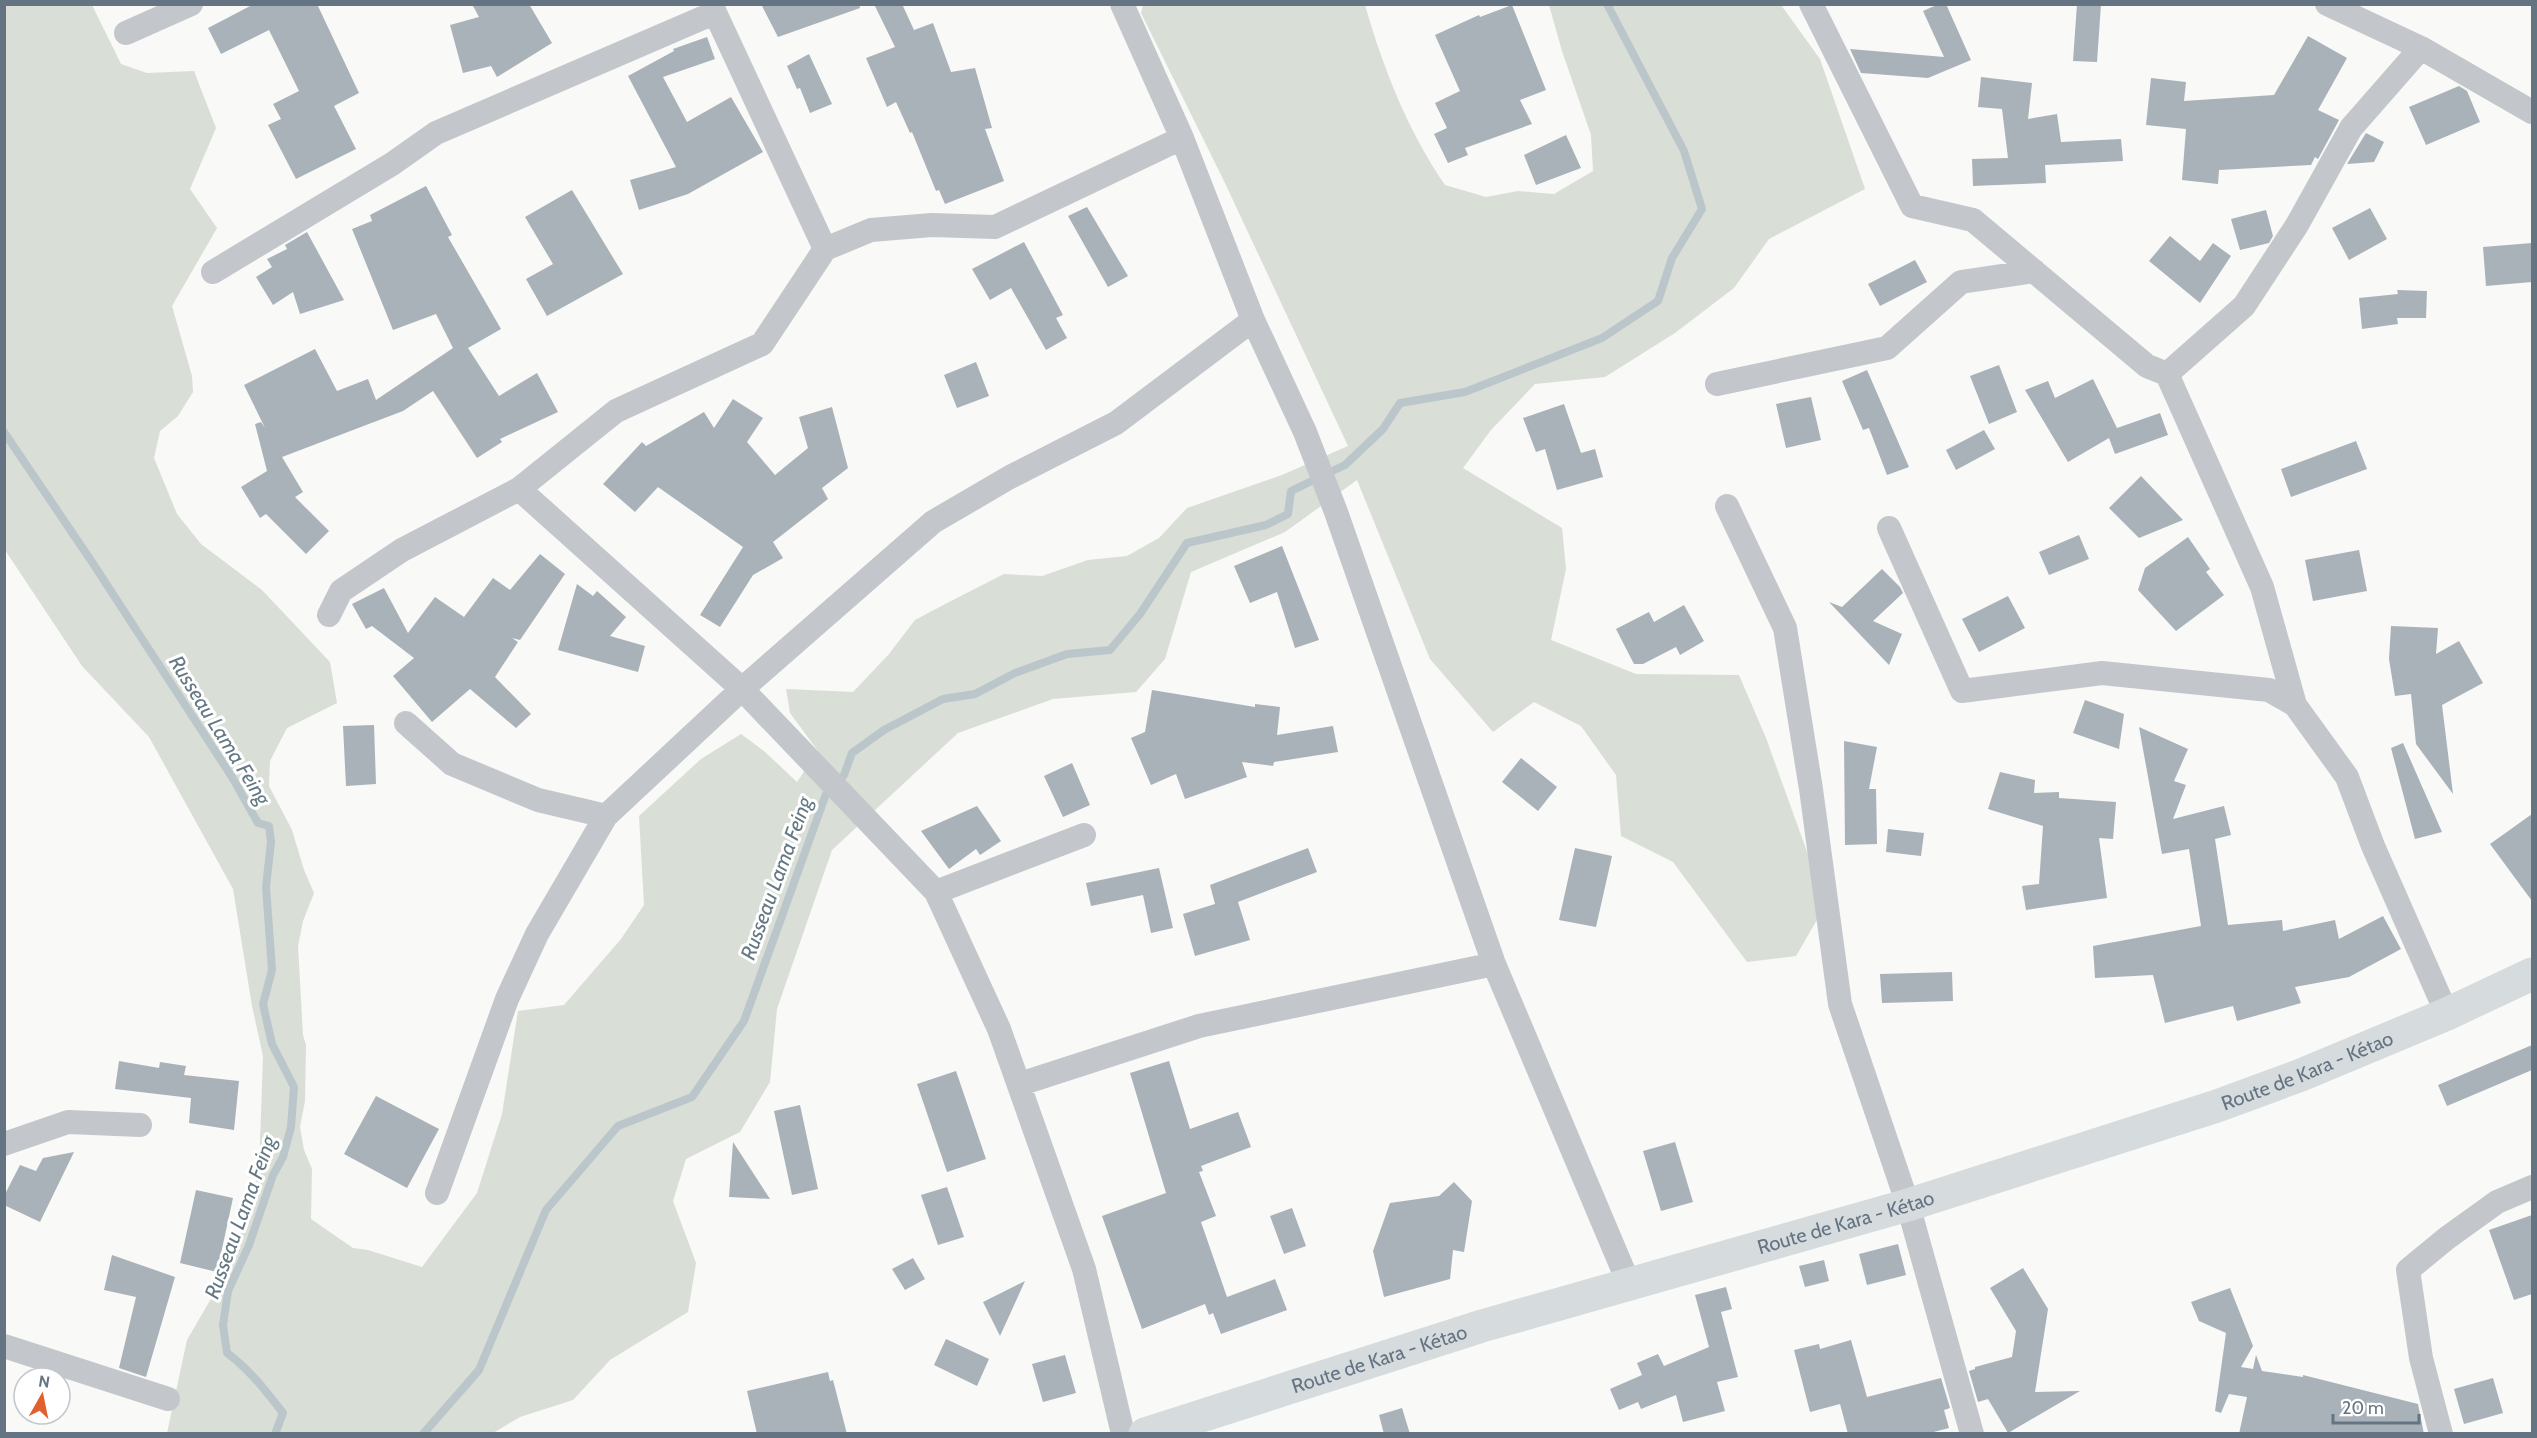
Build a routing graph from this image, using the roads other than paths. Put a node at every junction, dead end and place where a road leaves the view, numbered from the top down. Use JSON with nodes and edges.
{"nodes":[{"id":1,"x":191,"y":4,"type":"edge"},
{"id":2,"x":1122,"y":4,"type":"edge"},
{"id":3,"x":1811,"y":4,"type":"edge"},
{"id":4,"x":2327,"y":4,"type":"edge"},
{"id":5,"x":713,"y":9,"type":"edge"},
{"id":6,"x":126,"y":33,"type":"dead end"},
{"id":7,"x":2421,"y":48,"type":"junction"},
{"id":8,"x":2532,"y":112,"type":"edge"},
{"id":9,"x":1182,"y":138,"type":"junction"},
{"id":10,"x":825,"y":249,"type":"junction"},
{"id":11,"x":2034,"y":270,"type":"junction"},
{"id":12,"x":213,"y":272,"type":"dead end"},
{"id":13,"x":1253,"y":321,"type":"junction"},
{"id":14,"x":2167,"y":374,"type":"junction"},
{"id":15,"x":1717,"y":384,"type":"dead end"},
{"id":16,"x":519,"y":489,"type":"junction"},
{"id":17,"x":1727,"y":506,"type":"dead end"},
{"id":18,"x":1889,"y":528,"type":"dead end"},
{"id":19,"x":329,"y":615,"type":"dead end"},
{"id":20,"x":742,"y":689,"type":"junction"},
{"id":21,"x":2295,"y":705,"type":"junction"},
{"id":22,"x":406,"y":723,"type":"dead end"},
{"id":23,"x":606,"y":816,"type":"junction"},
{"id":24,"x":1084,"y":835,"type":"dead end"},
{"id":25,"x":936,"y":892,"type":"junction"},
{"id":26,"x":1494,"y":964,"type":"junction"},
{"id":27,"x":2532,"y":974,"type":"edge"},
{"id":28,"x":2447,"y":1014,"type":"junction"},
{"id":29,"x":1020,"y":1084,"type":"junction"},
{"id":30,"x":140,"y":1125,"type":"dead end"},
{"id":31,"x":4,"y":1144,"type":"edge"},
{"id":32,"x":2532,"y":1187,"type":"edge"},
{"id":33,"x":437,"y":1194,"type":"dead end"},
{"id":34,"x":1908,"y":1205,"type":"junction"},
{"id":35,"x":1629,"y":1284,"type":"junction"},
{"id":36,"x":4,"y":1346,"type":"edge"},
{"id":37,"x":168,"y":1399,"type":"dead end"},
{"id":38,"x":1123,"y":1434,"type":"edge"},
{"id":39,"x":1145,"y":1434,"type":"edge"},
{"id":40,"x":1972,"y":1434,"type":"edge"},
{"id":41,"x":2441,"y":1434,"type":"edge"}],
"edges":[{"from":1,"to":6,"type":"street"},
{"from":2,"to":9,"type":"street"},
{"from":3,"to":11,"type":"street"},
{"from":4,"to":7,"type":"street"},
{"from":5,"to":10,"type":"street"},
{"from":5,"to":12,"type":"street"},
{"from":7,"to":8,"type":"street"},
{"from":7,"to":14,"type":"street"},
{"from":9,"to":10,"type":"street"},
{"from":9,"to":13,"type":"street"},
{"from":10,"to":16,"type":"street"},
{"from":11,"to":14,"type":"street"},
{"from":11,"to":15,"type":"street"},
{"from":13,"to":20,"type":"street"},
{"from":13,"to":26,"type":"street"},
{"from":14,"to":21,"type":"street"},
{"from":16,"to":19,"type":"street"},
{"from":16,"to":20,"type":"street"},
{"from":17,"to":34,"type":"street"},
{"from":18,"to":21,"type":"street"},
{"from":20,"to":23,"type":"street"},
{"from":20,"to":25,"type":"street"},
{"from":21,"to":28,"type":"street"},
{"from":22,"to":23,"type":"street"},
{"from":23,"to":33,"type":"street"},
{"from":24,"to":25,"type":"street"},
{"from":25,"to":29,"type":"street"},
{"from":26,"to":29,"type":"street"},
{"from":26,"to":35,"type":"street"},
{"from":27,"to":28,"type":"main road","name":"Route de Kara - Kétao"},
{"from":28,"to":34,"type":"main road","name":"Route de Kara - Kétao"},
{"from":29,"to":38,"type":"street"},
{"from":30,"to":31,"type":"street"},
{"from":32,"to":41,"type":"street"},
{"from":34,"to":35,"type":"main road","name":"Route de Kara - Kétao"},
{"from":34,"to":40,"type":"street"},
{"from":35,"to":39,"type":"main road","name":"Route de Kara - Kétao"},
{"from":36,"to":37,"type":"street"}]}
